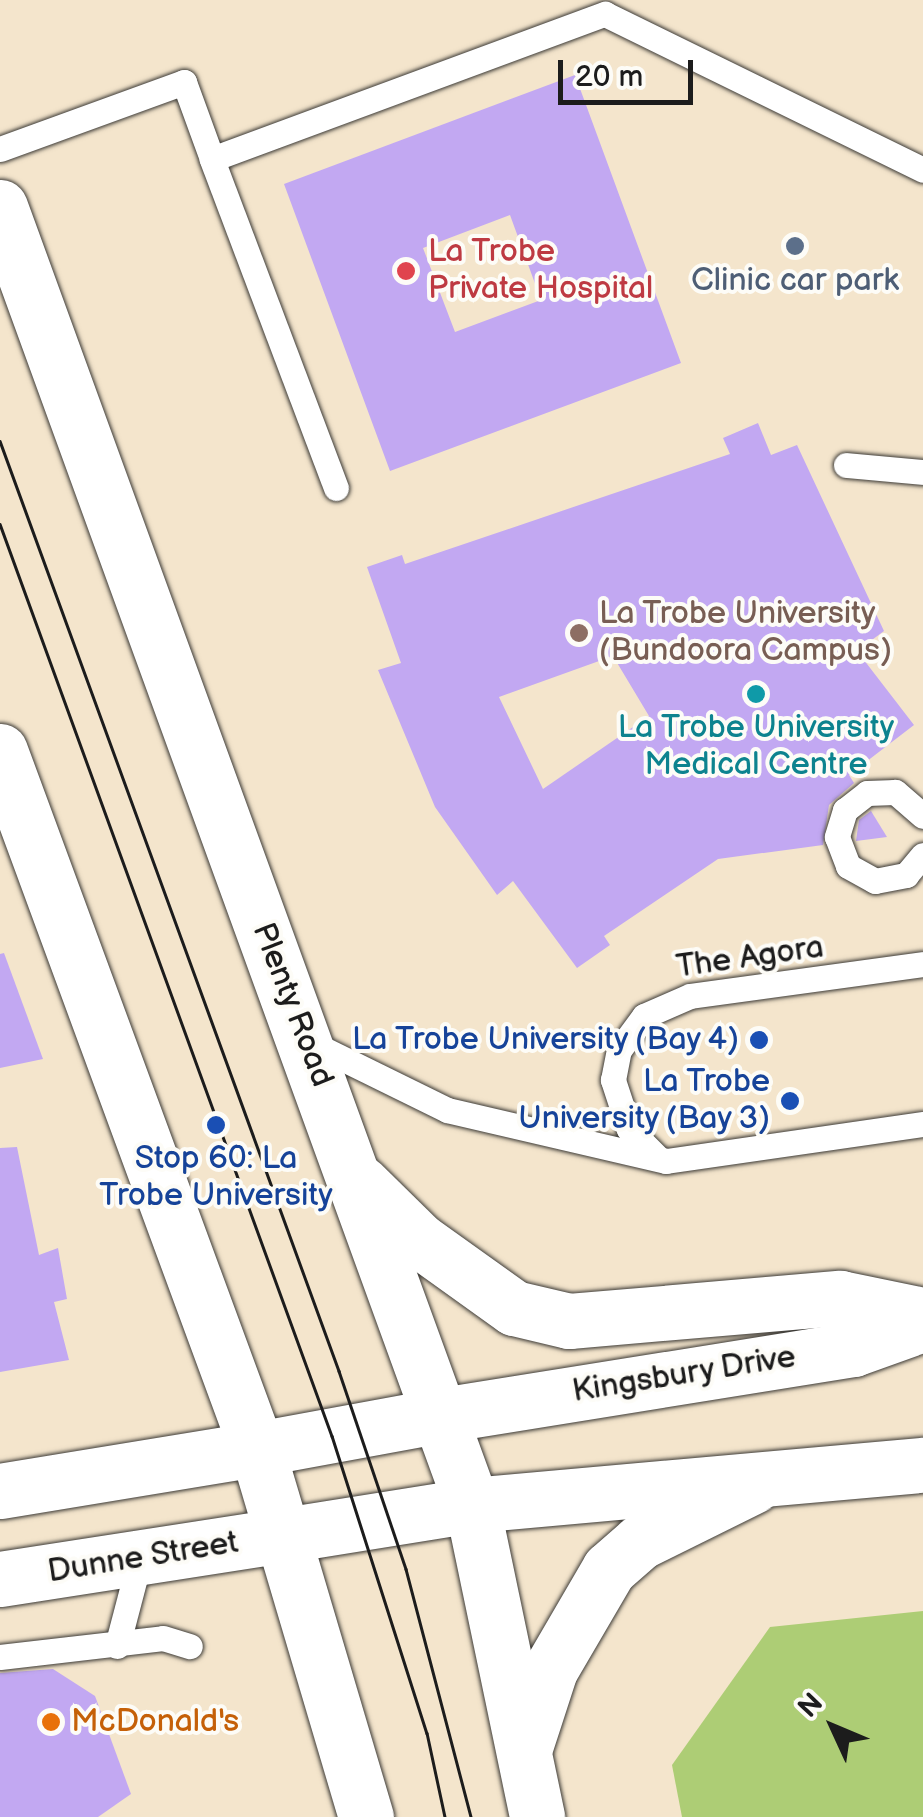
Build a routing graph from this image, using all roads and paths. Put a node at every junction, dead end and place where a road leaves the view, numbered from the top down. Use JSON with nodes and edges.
{"nodes":[{"id":1,"x":0,"y":149,"type":"edge"},
{"id":2,"x":212,"y":159,"type":"junction"},
{"id":3,"x":923,"y":170,"type":"edge"},
{"id":4,"x":0,"y":207,"type":"edge"},
{"id":5,"x":846,"y":466,"type":"dead end"},
{"id":6,"x":923,"y":472,"type":"edge"},
{"id":7,"x":336,"y":488,"type":"dead end"},
{"id":8,"x":0,"y":751,"type":"edge"},
{"id":9,"x":923,"y":816,"type":"edge"},
{"id":10,"x":923,"y":854,"type":"edge"},
{"id":11,"x":923,"y":964,"type":"edge"},
{"id":12,"x":304,"y":1039,"type":"junction"},
{"id":13,"x":923,"y":1124,"type":"edge"},
{"id":14,"x":666,"y":1161,"type":"junction"},
{"id":15,"x":361,"y":1183,"type":"junction"},
{"id":16,"x":923,"y":1315,"type":"edge"},
{"id":17,"x":923,"y":1324,"type":"edge"},
{"id":18,"x":442,"y":1415,"type":"junction"},
{"id":19,"x":258,"y":1449,"type":"junction"},
{"id":20,"x":923,"y":1465,"type":"edge"},
{"id":21,"x":774,"y":1475,"type":"junction"},
{"id":22,"x":0,"y":1491,"type":"edge"},
{"id":23,"x":472,"y":1505,"type":"junction"},
{"id":24,"x":285,"y":1535,"type":"junction"},
{"id":25,"x":0,"y":1541,"type":"edge"},
{"id":26,"x":139,"y":1562,"type":"junction"},
{"id":27,"x":0,"y":1579,"type":"edge"},
{"id":28,"x":117,"y":1646,"type":"junction"},
{"id":29,"x":190,"y":1646,"type":"dead end"},
{"id":30,"x":0,"y":1657,"type":"edge"},
{"id":31,"x":526,"y":1744,"type":"junction"},
{"id":32,"x":366,"y":1817,"type":"edge"},
{"id":33,"x":537,"y":1817,"type":"edge"}],
"edges":[{"from":1,"to":2,"type":"lane"},
{"from":2,"to":3,"type":"lane"},
{"from":2,"to":7,"type":"lane"},
{"from":4,"to":12,"type":"main road","name":"Plenty Road"},
{"from":5,"to":6,"type":"lane"},
{"from":8,"to":19,"type":"main road"},
{"from":9,"to":10,"type":"lane"},
{"from":11,"to":14,"type":"lane","name":"The Agora"},
{"from":12,"to":14,"type":"lane"},
{"from":12,"to":15,"type":"main road","name":"Plenty Road"},
{"from":13,"to":14,"type":"lane"},
{"from":15,"to":16,"type":"main road"},
{"from":15,"to":18,"type":"main road","name":"Plenty Road"},
{"from":17,"to":18,"type":"main road","name":"Kingsbury Drive"},
{"from":18,"to":19,"type":"main road","name":"Kingsbury Drive"},
{"from":18,"to":23,"type":"main road","name":"Plenty Road"},
{"from":19,"to":22,"type":"main road"},
{"from":19,"to":24,"type":"main road"},
{"from":20,"to":21,"type":"main road"},
{"from":21,"to":23,"type":"main road"},
{"from":21,"to":31,"type":"main road"},
{"from":23,"to":24,"type":"main road","name":"Dunne Street"},
{"from":23,"to":31,"type":"main road","name":"Plenty Road"},
{"from":24,"to":26,"type":"main road","name":"Dunne Street"},
{"from":24,"to":32,"type":"main road"},
{"from":25,"to":26,"type":"main road"},
{"from":26,"to":27,"type":"main road","name":"Dunne Street"},
{"from":26,"to":28,"type":"lane"},
{"from":28,"to":29,"type":"lane"},
{"from":28,"to":30,"type":"lane"},
{"from":31,"to":33,"type":"main road","name":"Plenty Road"}]}
